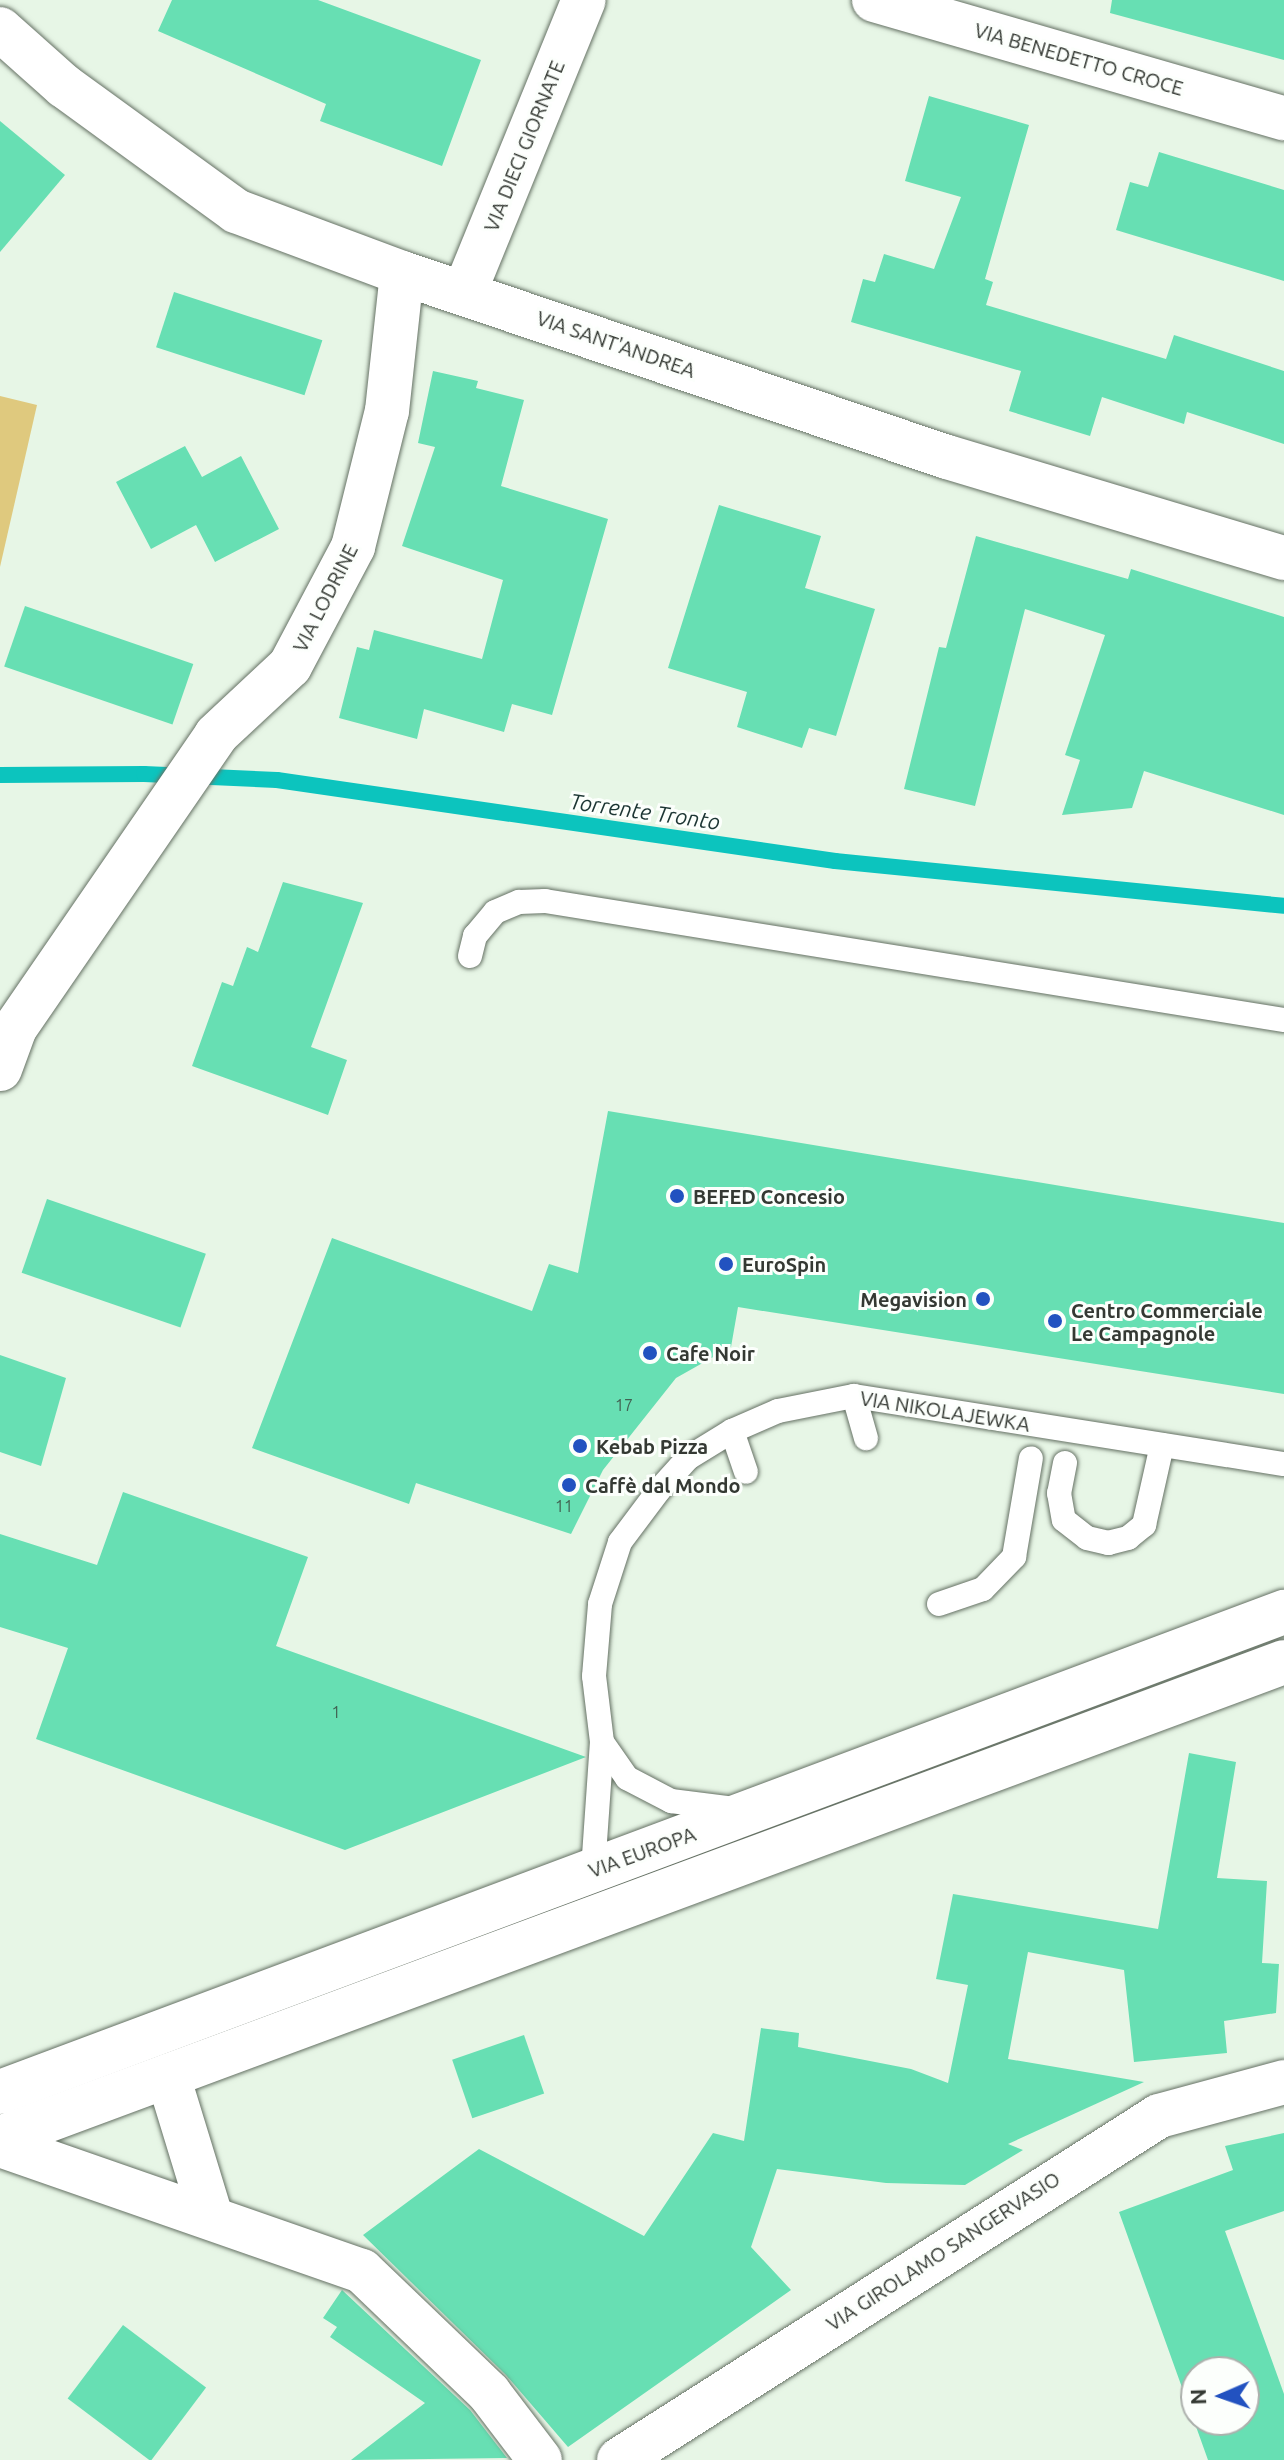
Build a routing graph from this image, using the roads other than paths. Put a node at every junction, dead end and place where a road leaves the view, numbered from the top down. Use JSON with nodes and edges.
{"nodes":[{"id":1,"x":584,"y":0,"type":"edge"},
{"id":2,"x":874,"y":0,"type":"edge"},
{"id":3,"x":0,"y":29,"type":"edge"},
{"id":4,"x":1284,"y":118,"type":"edge"},
{"id":5,"x":402,"y":273,"type":"junction"},
{"id":6,"x":465,"y":291,"type":"junction"},
{"id":7,"x":1284,"y":558,"type":"edge"},
{"id":8,"x":470,"y":956,"type":"dead end"},
{"id":9,"x":1284,"y":1020,"type":"edge"},
{"id":10,"x":0,"y":1069,"type":"edge"},
{"id":11,"x":854,"y":1396,"type":"junction"},
{"id":12,"x":732,"y":1431,"type":"junction"},
{"id":13,"x":866,"y":1438,"type":"dead end"},
{"id":14,"x":1162,"y":1445,"type":"junction"},
{"id":15,"x":1031,"y":1458,"type":"dead end"},
{"id":16,"x":1065,"y":1463,"type":"dead end"},
{"id":17,"x":1284,"y":1464,"type":"edge"},
{"id":18,"x":746,"y":1472,"type":"dead end"},
{"id":19,"x":939,"y":1604,"type":"dead end"},
{"id":20,"x":1284,"y":1612,"type":"edge"},
{"id":21,"x":1284,"y":1662,"type":"edge"},
{"id":22,"x":602,"y":1742,"type":"junction"},
{"id":23,"x":751,"y":1811,"type":"junction"},
{"id":24,"x":593,"y":1870,"type":"junction"},
{"id":25,"x":168,"y":2076,"type":"junction"},
{"id":26,"x":1284,"y":2082,"type":"edge"},
{"id":27,"x":0,"y":2092,"type":"edge"},
{"id":28,"x":0,"y":2138,"type":"edge"},
{"id":29,"x":0,"y":2145,"type":"edge"},
{"id":30,"x":211,"y":2217,"type":"junction"},
{"id":31,"x":540,"y":2460,"type":"edge"},
{"id":32,"x":619,"y":2460,"type":"edge"}],
"edges":[{"from":1,"to":6,"type":"street","name":"VIA DIECI GIORNATE"},
{"from":2,"to":4,"type":"street","name":"VIA BENEDETTO CROCE"},
{"from":3,"to":5,"type":"street","name":"VIA SANT'ANDREA"},
{"from":5,"to":6,"type":"street","name":"VIA SANT'ANDREA"},
{"from":5,"to":10,"type":"street","name":"VIA LODRINE"},
{"from":6,"to":7,"type":"street","name":"VIA SANT'ANDREA"},
{"from":8,"to":9,"type":"lane"},
{"from":11,"to":12,"type":"lane","name":"VIA NIKOLAJEWKA"},
{"from":11,"to":13,"type":"lane"},
{"from":11,"to":14,"type":"lane","name":"VIA NIKOLAJEWKA"},
{"from":12,"to":18,"type":"lane"},
{"from":12,"to":22,"type":"lane","name":"VIA NIKOLAJEWKA"},
{"from":14,"to":16,"type":"lane"},
{"from":14,"to":17,"type":"lane","name":"VIA NIKOLAJEWKA"},
{"from":15,"to":19,"type":"lane"},
{"from":20,"to":23,"type":"street","name":"VIA EUROPA"},
{"from":21,"to":25,"type":"street"},
{"from":22,"to":23,"type":"lane","name":"VIA NIKOLAJEWKA"},
{"from":22,"to":24,"type":"lane","name":"VIA NIKOLAJEWKA"},
{"from":23,"to":24,"type":"street","name":"VIA EUROPA"},
{"from":24,"to":27,"type":"street","name":"VIA EUROPA"},
{"from":25,"to":28,"type":"street"},
{"from":25,"to":30,"type":"street"},
{"from":26,"to":32,"type":"street","name":"VIA GIROLAMO SANGERVASIO"},
{"from":29,"to":30,"type":"street"},
{"from":30,"to":31,"type":"street"}]}
